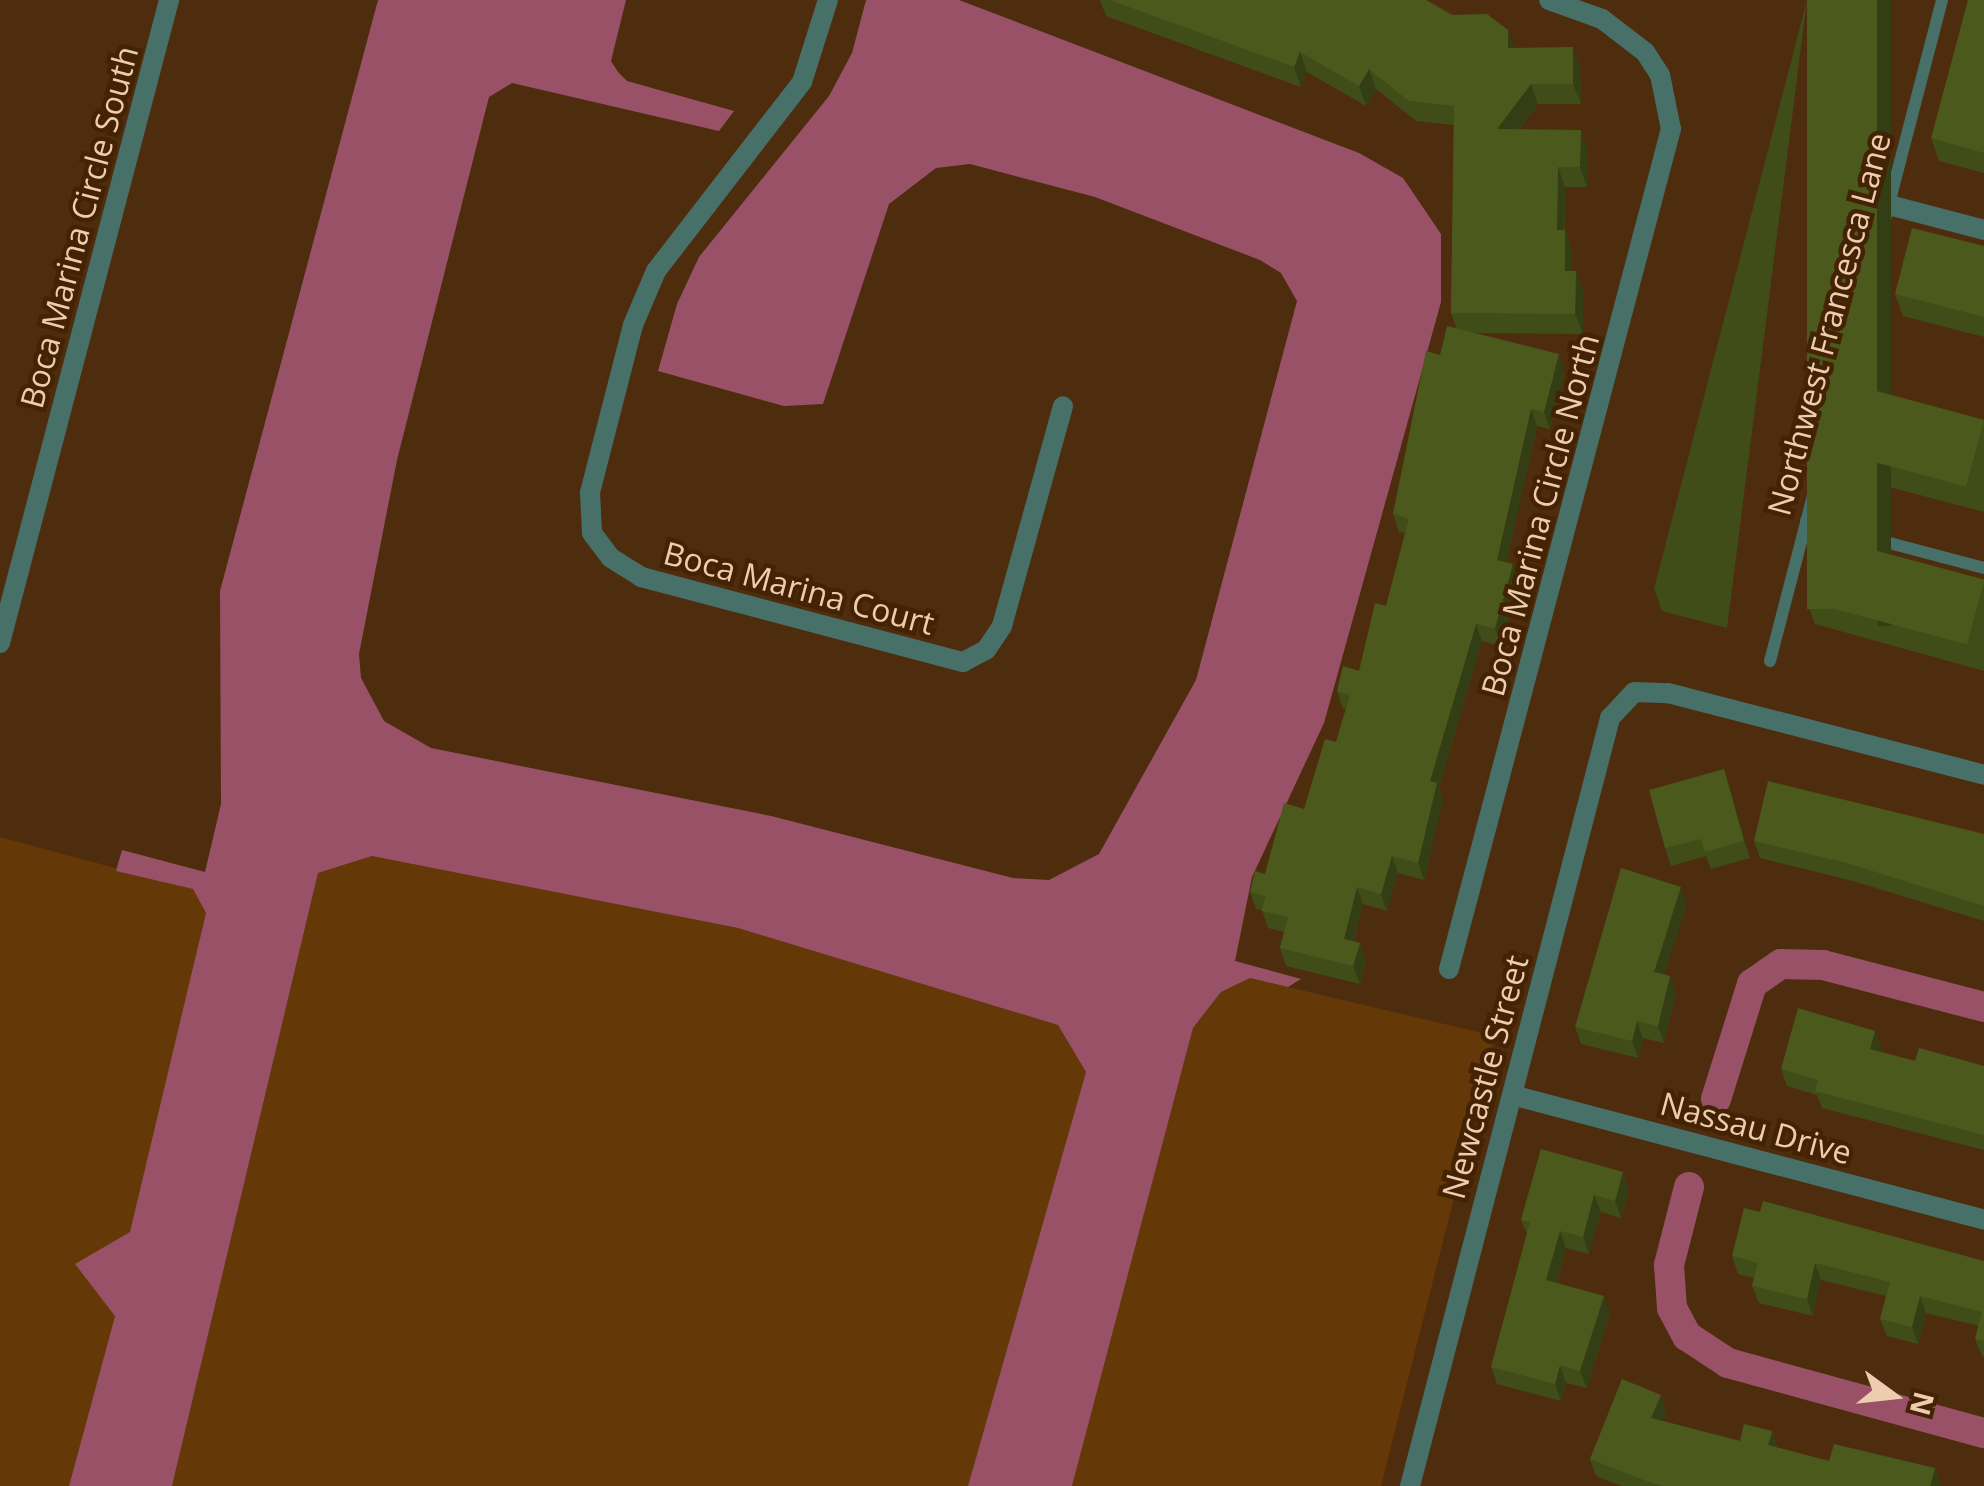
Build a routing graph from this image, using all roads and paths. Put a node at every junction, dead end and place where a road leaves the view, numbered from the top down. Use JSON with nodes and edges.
{"nodes":[{"id":1,"x":170,"y":0,"type":"edge"},
{"id":2,"x":828,"y":0,"type":"edge"},
{"id":3,"x":1549,"y":0,"type":"edge"},
{"id":4,"x":1942,"y":0,"type":"edge"},
{"id":5,"x":1889,"y":205,"type":"junction"},
{"id":6,"x":1984,"y":230,"type":"edge"},
{"id":7,"x":1062,"y":406,"type":"dead end"},
{"id":8,"x":1806,"y":521,"type":"junction"},
{"id":9,"x":1984,"y":568,"type":"edge"},
{"id":10,"x":0,"y":643,"type":"edge"},
{"id":11,"x":1770,"y":661,"type":"dead end"},
{"id":12,"x":1984,"y":775,"type":"edge"},
{"id":13,"x":1449,"y":968,"type":"dead end"},
{"id":14,"x":1512,"y":1094,"type":"junction"},
{"id":15,"x":1984,"y":1220,"type":"edge"},
{"id":16,"x":1410,"y":1486,"type":"edge"}],
"edges":[{"from":1,"to":10,"type":"street","name":"Boca Marina Circle South"},
{"from":2,"to":7,"type":"street","name":"Boca Marina Court"},
{"from":3,"to":13,"type":"street","name":"Boca Marina Circle North"},
{"from":4,"to":5,"type":"lane","name":"Northwest Francesca Lane"},
{"from":5,"to":6,"type":"street"},
{"from":5,"to":8,"type":"lane","name":"Northwest Francesca Lane"},
{"from":8,"to":9,"type":"lane"},
{"from":8,"to":11,"type":"lane","name":"Northwest Francesca Lane"},
{"from":12,"to":14,"type":"street","name":"Newcastle Street"},
{"from":14,"to":15,"type":"street","name":"Nassau Drive"},
{"from":14,"to":16,"type":"street","name":"Newcastle Street"}]}
